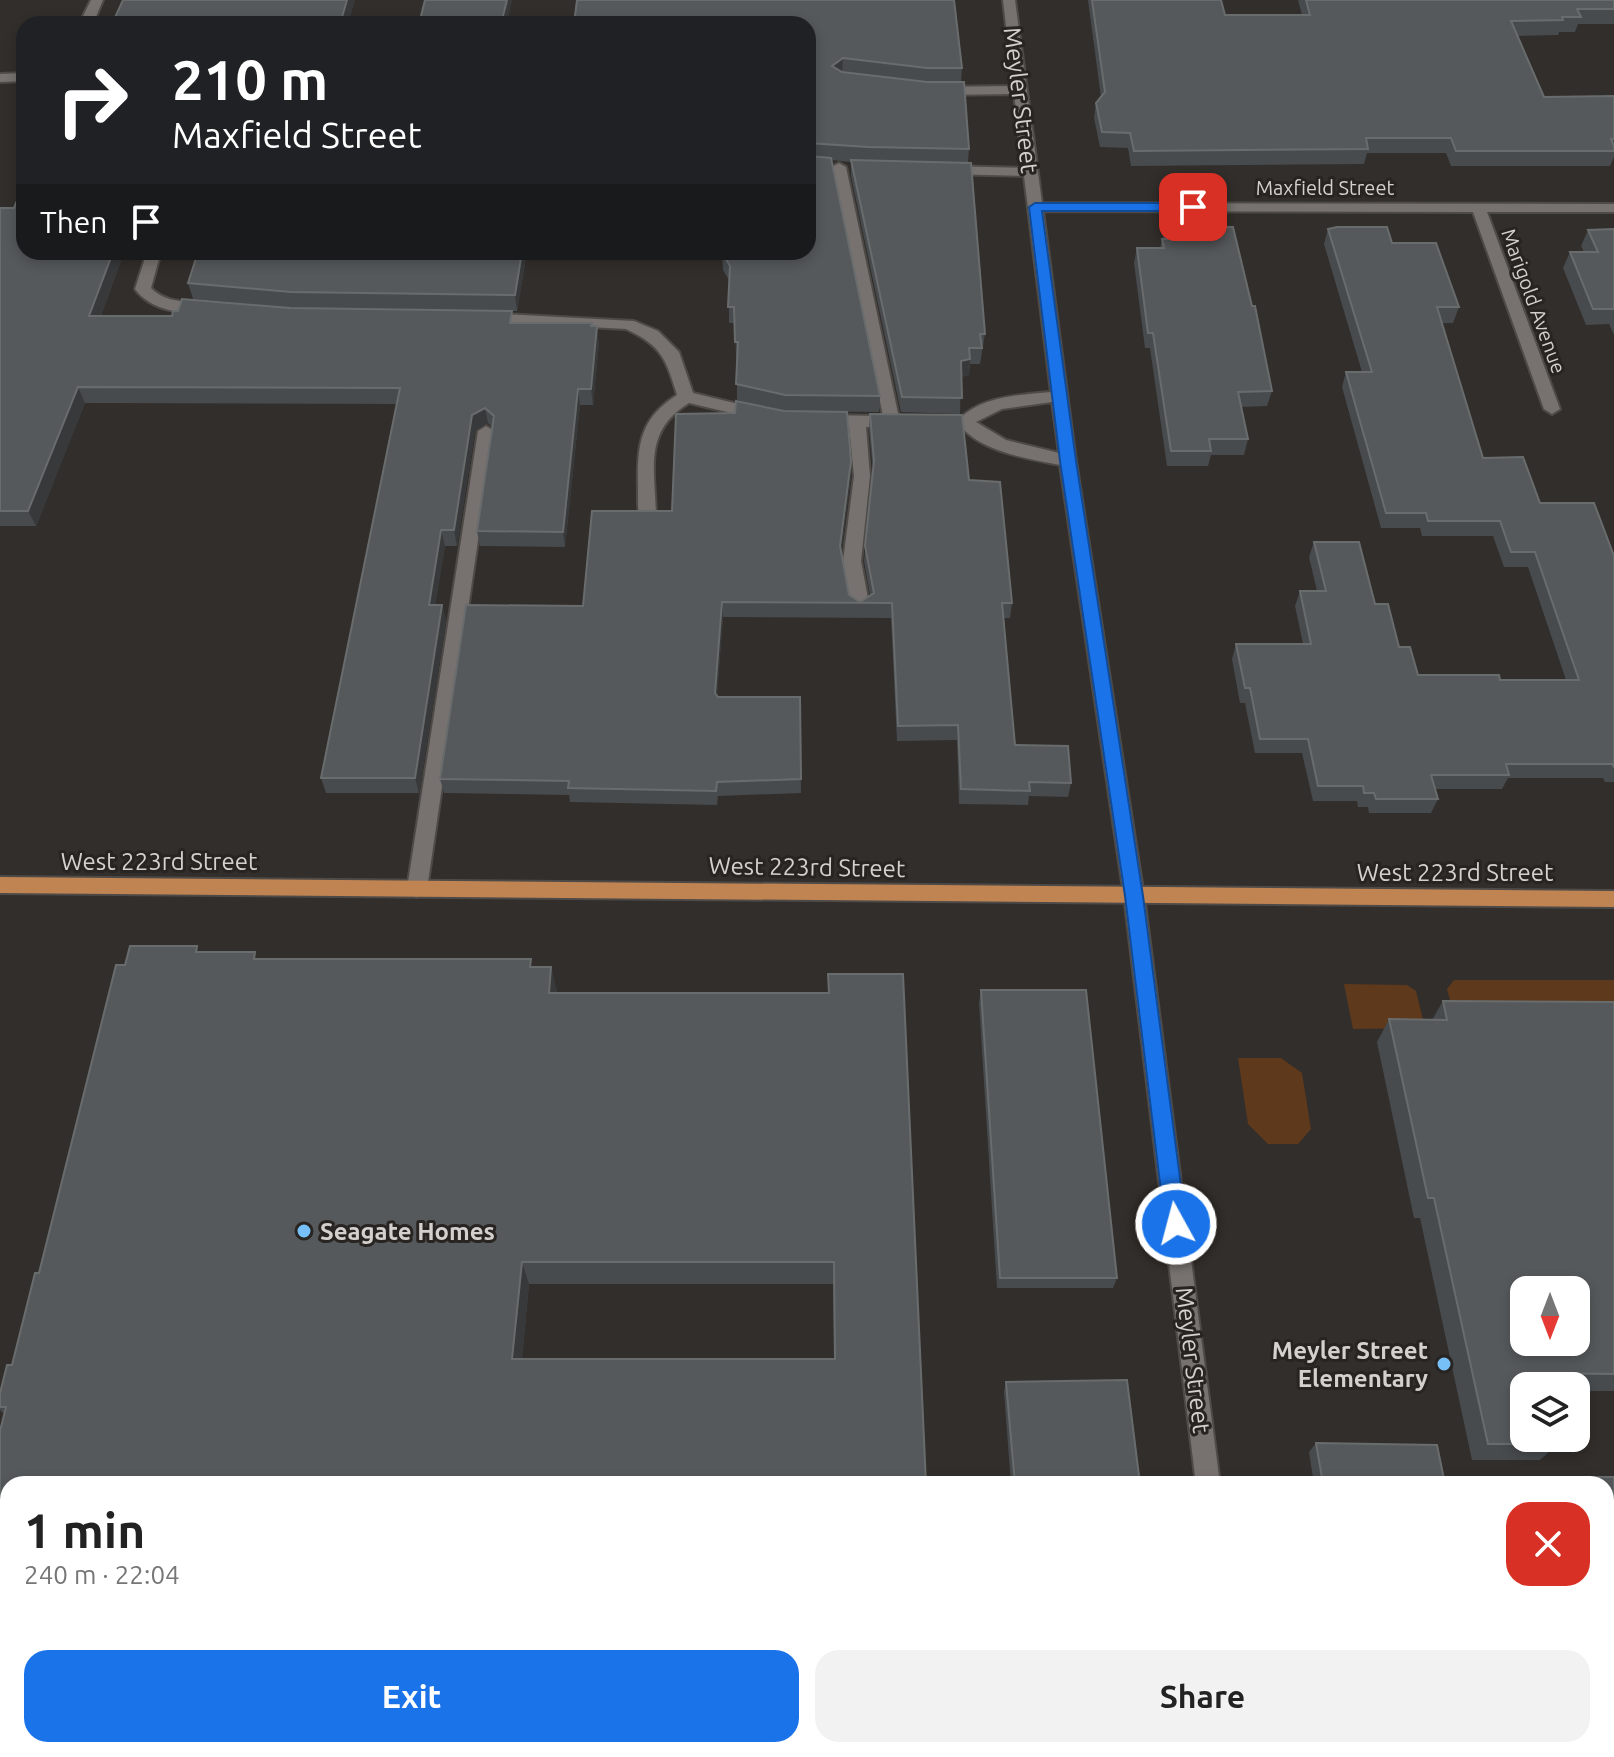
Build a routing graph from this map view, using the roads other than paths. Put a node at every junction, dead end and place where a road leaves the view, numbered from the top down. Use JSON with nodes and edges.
{"nodes":[{"id":1,"x":1009,"y":0,"type":"edge"},
{"id":2,"x":1020,"y":90,"type":"junction"},
{"id":3,"x":926,"y":91,"type":"edge"},
{"id":4,"x":839,"y":167,"type":"edge"},
{"id":5,"x":930,"y":170,"type":"edge"},
{"id":6,"x":1031,"y":172,"type":"junction"},
{"id":7,"x":1035,"y":207,"type":"junction"},
{"id":8,"x":1478,"y":207,"type":"junction"},
{"id":9,"x":1614,"y":208,"type":"edge"},
{"id":10,"x":152,"y":260,"type":"edge"},
{"id":11,"x":218,"y":309,"type":"edge"},
{"id":12,"x":477,"y":318,"type":"edge"},
{"id":13,"x":1060,"y":396,"type":"junction"},
{"id":14,"x":686,"y":397,"type":"junction"},
{"id":15,"x":1552,"y":409,"type":"dead end"},
{"id":16,"x":774,"y":417,"type":"edge"},
{"id":17,"x":800,"y":419,"type":"edge"},
{"id":18,"x":857,"y":421,"type":"junction"},
{"id":19,"x":486,"y":431,"type":"edge"},
{"id":20,"x":1068,"y":461,"type":"junction"},
{"id":21,"x":647,"y":516,"type":"edge"},
{"id":22,"x":861,"y":609,"type":"edge"},
{"id":23,"x":0,"y":885,"type":"edge"},
{"id":24,"x":417,"y":889,"type":"junction"},
{"id":25,"x":1134,"y":896,"type":"junction"},
{"id":26,"x":1614,"y":899,"type":"edge"},
{"id":27,"x":1207,"y":1476,"type":"edge"}],
"edges":[{"from":1,"to":2,"type":"street","name":"Meyler Street"},
{"from":2,"to":3,"type":"street"},
{"from":2,"to":6,"type":"street","name":"Meyler Street"},
{"from":4,"to":18,"type":"street"},
{"from":5,"to":6,"type":"street"},
{"from":6,"to":7,"type":"street","name":"Meyler Street"},
{"from":7,"to":8,"type":"street","name":"Maxfield Street"},
{"from":7,"to":13,"type":"street","name":"Meyler Street"},
{"from":8,"to":9,"type":"street","name":"Maxfield Street"},
{"from":8,"to":15,"type":"street","name":"Marigold Avenue"},
{"from":10,"to":11,"type":"street"},
{"from":12,"to":14,"type":"street"},
{"from":13,"to":20,"type":"street","name":"Meyler Street"},
{"from":13,"to":20,"type":"street"},
{"from":14,"to":16,"type":"street"},
{"from":14,"to":21,"type":"street"},
{"from":17,"to":18,"type":"street"},
{"from":18,"to":22,"type":"street"},
{"from":19,"to":24,"type":"street"},
{"from":20,"to":25,"type":"street","name":"Meyler Street"},
{"from":23,"to":24,"type":"main road","name":"West 223rd Street"},
{"from":24,"to":25,"type":"main road","name":"West 223rd Street"},
{"from":25,"to":26,"type":"main road","name":"West 223rd Street"},
{"from":25,"to":27,"type":"street","name":"Meyler Street"}]}
